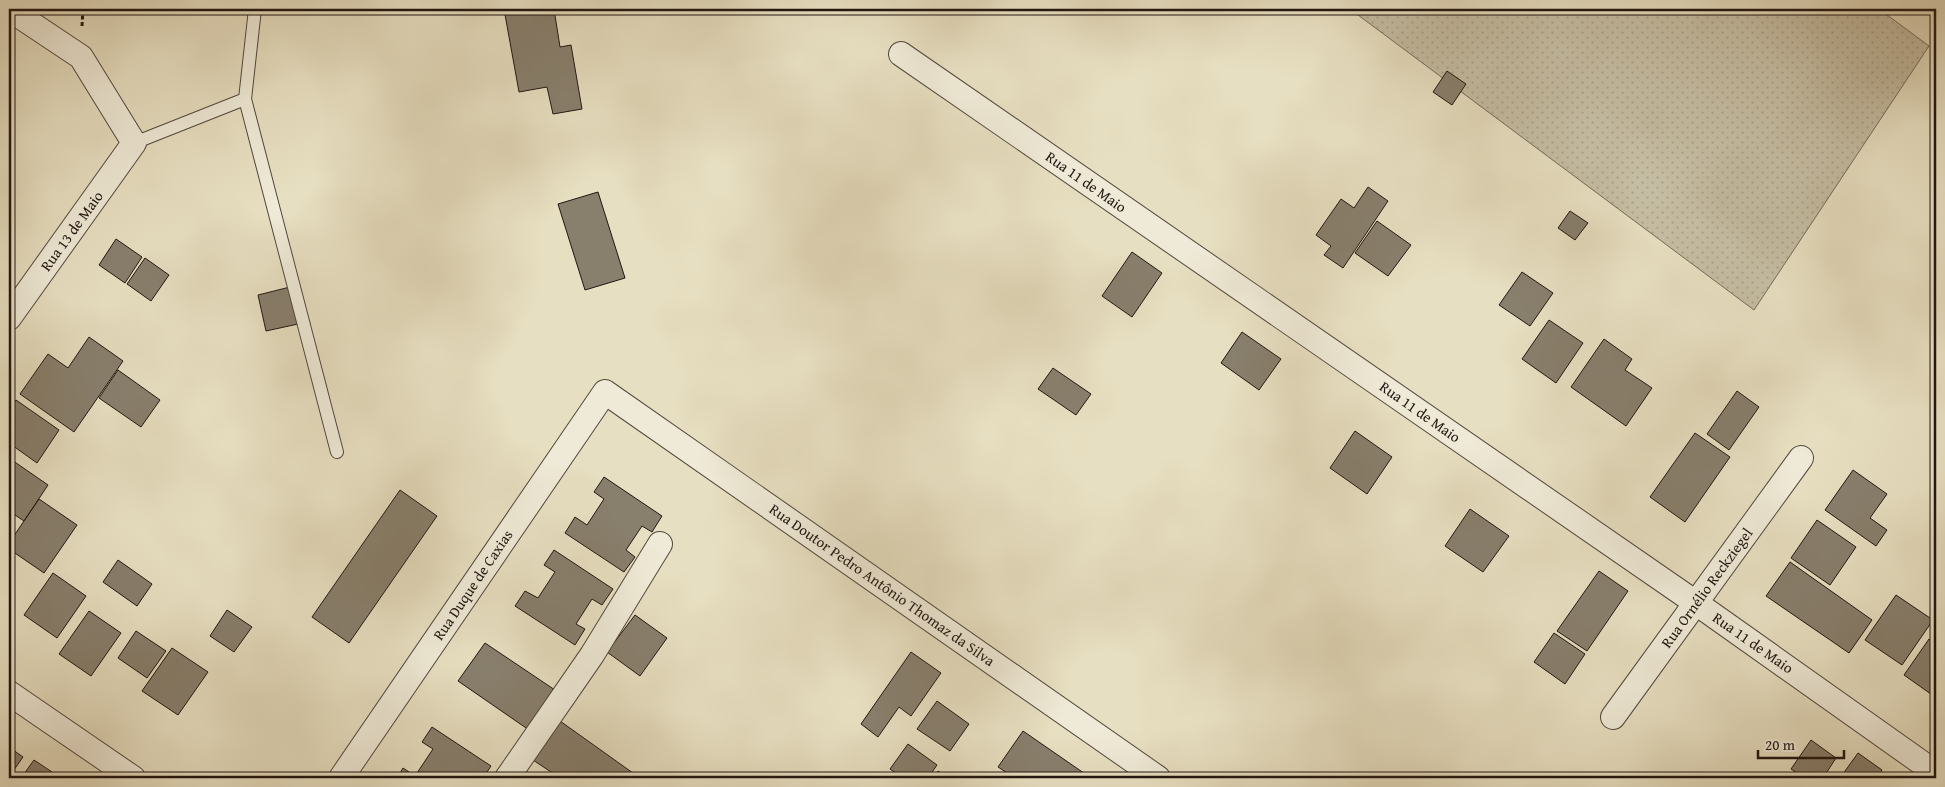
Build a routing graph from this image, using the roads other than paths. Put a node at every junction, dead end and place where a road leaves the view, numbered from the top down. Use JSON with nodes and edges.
{"nodes":[{"id":1,"x":9,"y":9,"type":"edge"},
{"id":2,"x":255,"y":9,"type":"edge"},
{"id":3,"x":901,"y":54,"type":"dead end"},
{"id":4,"x":245,"y":99,"type":"junction"},
{"id":5,"x":134,"y":143,"type":"junction"},
{"id":6,"x":9,"y":318,"type":"edge"},
{"id":7,"x":605,"y":392,"type":"joint"},
{"id":8,"x":337,"y":452,"type":"dead end"},
{"id":9,"x":1801,"y":458,"type":"dead end"},
{"id":10,"x":660,"y":544,"type":"dead end"},
{"id":11,"x":1696,"y":603,"type":"junction"},
{"id":12,"x":9,"y":693,"type":"edge"},
{"id":13,"x":1613,"y":718,"type":"dead end"},
{"id":14,"x":1936,"y":774,"type":"edge"},
{"id":15,"x":133,"y":778,"type":"edge"},
{"id":16,"x":341,"y":778,"type":"edge"},
{"id":17,"x":508,"y":778,"type":"edge"},
{"id":18,"x":1158,"y":778,"type":"edge"}],
"edges":[{"from":1,"to":5,"type":"street"},
{"from":2,"to":4,"type":"lane"},
{"from":3,"to":11,"type":"street","name":"Rua 11 de Maio"},
{"from":4,"to":5,"type":"lane"},
{"from":4,"to":8,"type":"lane"},
{"from":5,"to":6,"type":"street","name":"Rua 13 de Maio"},
{"from":7,"to":16,"type":"street","name":"Rua Duque de Caxias"},
{"from":7,"to":18,"type":"street","name":"Rua Doutor Pedro Antônio Thomaz da Silva"},
{"from":9,"to":11,"type":"street","name":"Rua Ornélio Reckziegel"},
{"from":10,"to":17,"type":"street"},
{"from":11,"to":13,"type":"street","name":"Rua Ornélio Reckziegel"},
{"from":11,"to":14,"type":"street","name":"Rua 11 de Maio"},
{"from":12,"to":15,"type":"street"}]}
